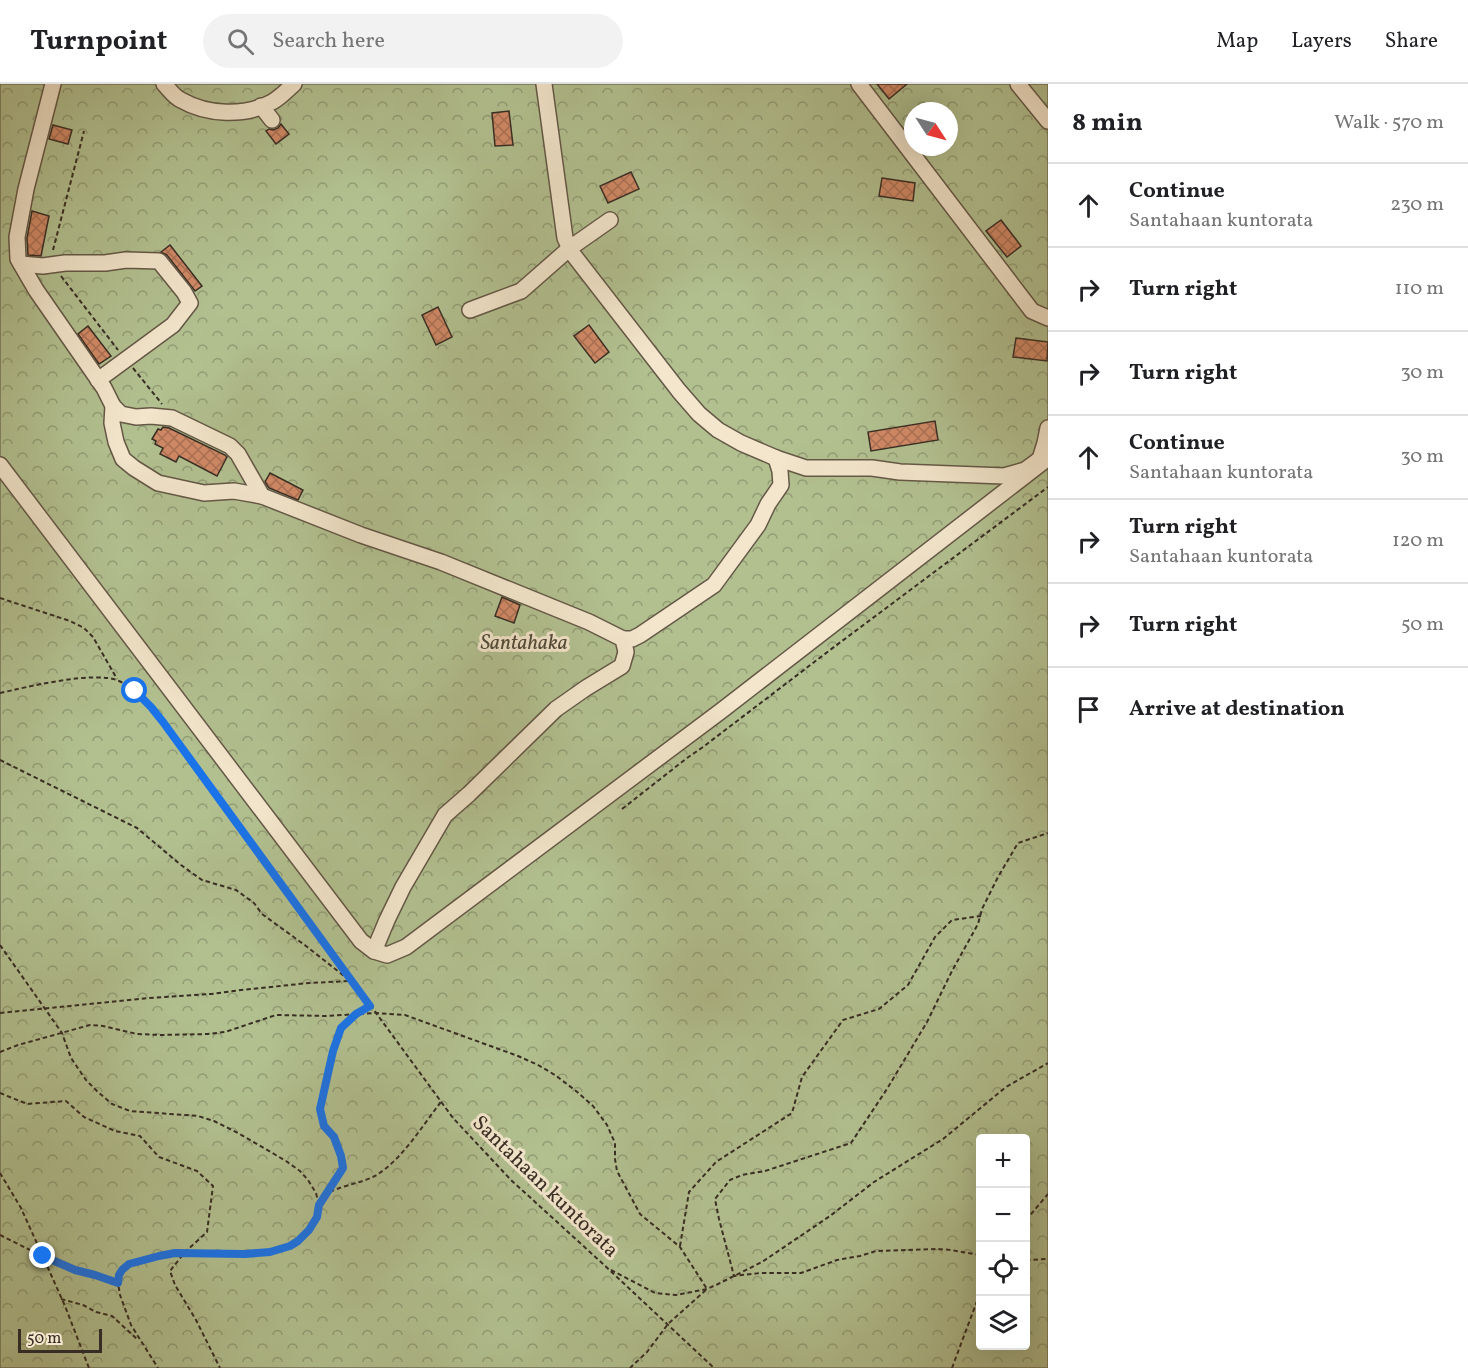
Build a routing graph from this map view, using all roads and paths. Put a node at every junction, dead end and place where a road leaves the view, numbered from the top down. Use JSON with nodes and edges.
{"nodes":[{"id":1,"x":53,"y":84,"type":"edge"},
{"id":2,"x":164,"y":84,"type":"edge"},
{"id":3,"x":294,"y":84,"type":"edge"},
{"id":4,"x":544,"y":84,"type":"edge"},
{"id":5,"x":859,"y":84,"type":"edge"},
{"id":6,"x":1018,"y":84,"type":"edge"},
{"id":7,"x":261,"y":106,"type":"junction"},
{"id":8,"x":272,"y":120,"type":"dead end"},
{"id":9,"x":1048,"y":121,"type":"edge"},
{"id":10,"x":84,"y":131,"type":"dead end"},
{"id":11,"x":610,"y":220,"type":"dead end"},
{"id":12,"x":570,"y":248,"type":"junction"},
{"id":13,"x":21,"y":264,"type":"junction"},
{"id":14,"x":52,"y":264,"type":"junction"},
{"id":15,"x":470,"y":310,"type":"dead end"},
{"id":16,"x":1048,"y":318,"type":"edge"},
{"id":17,"x":126,"y":360,"type":"junction"},
{"id":18,"x":98,"y":380,"type":"junction"},
{"id":19,"x":113,"y":406,"type":"junction"},
{"id":20,"x":169,"y":417,"type":"junction"},
{"id":21,"x":1048,"y":428,"type":"edge"},
{"id":22,"x":776,"y":458,"type":"junction"},
{"id":23,"x":1048,"y":458,"type":"edge"},
{"id":24,"x":0,"y":465,"type":"edge"},
{"id":25,"x":814,"y":468,"type":"junction"},
{"id":26,"x":781,"y":485,"type":"junction"},
{"id":27,"x":1048,"y":487,"type":"edge"},
{"id":28,"x":262,"y":496,"type":"junction"},
{"id":29,"x":0,"y":598,"type":"edge"},
{"id":30,"x":623,"y":639,"type":"junction"},
{"id":31,"x":117,"y":680,"type":"junction"},
{"id":32,"x":0,"y":693,"type":"edge"},
{"id":33,"x":0,"y":760,"type":"edge"},
{"id":34,"x":622,"y":809,"type":"dead end"},
{"id":35,"x":1048,"y":833,"type":"edge"},
{"id":36,"x":981,"y":916,"type":"junction"},
{"id":37,"x":0,"y":945,"type":"edge"},
{"id":38,"x":374,"y":951,"type":"junction"},
{"id":39,"x":350,"y":981,"type":"junction"},
{"id":40,"x":355,"y":985,"type":"junction"},
{"id":41,"x":370,"y":1006,"type":"junction"},
{"id":42,"x":45,"y":1008,"type":"junction"},
{"id":43,"x":0,"y":1012,"type":"edge"},
{"id":44,"x":376,"y":1013,"type":"junction"},
{"id":45,"x":356,"y":1014,"type":"junction"},
{"id":46,"x":62,"y":1034,"type":"junction"},
{"id":47,"x":0,"y":1052,"type":"edge"},
{"id":48,"x":1048,"y":1063,"type":"edge"},
{"id":49,"x":0,"y":1093,"type":"edge"},
{"id":50,"x":441,"y":1102,"type":"junction"},
{"id":51,"x":0,"y":1173,"type":"edge"},
{"id":52,"x":1048,"y":1194,"type":"edge"},
{"id":53,"x":323,"y":1200,"type":"junction"},
{"id":54,"x":319,"y":1205,"type":"junction"},
{"id":55,"x":1030,"y":1215,"type":"edge"},
{"id":56,"x":0,"y":1235,"type":"edge"},
{"id":57,"x":680,"y":1247,"type":"junction"},
{"id":58,"x":185,"y":1252,"type":"junction"},
{"id":59,"x":976,"y":1255,"type":"edge"},
{"id":60,"x":43,"y":1256,"type":"junction"},
{"id":61,"x":1048,"y":1259,"type":"edge"},
{"id":62,"x":1030,"y":1260,"type":"edge"},
{"id":63,"x":606,"y":1267,"type":"junction"},
{"id":64,"x":734,"y":1276,"type":"junction"},
{"id":65,"x":118,"y":1283,"type":"junction"},
{"id":66,"x":707,"y":1289,"type":"junction"},
{"id":67,"x":979,"y":1296,"type":"edge"},
{"id":68,"x":61,"y":1299,"type":"junction"},
{"id":69,"x":668,"y":1324,"type":"junction"},
{"id":70,"x":141,"y":1343,"type":"junction"},
{"id":71,"x":89,"y":1368,"type":"edge"},
{"id":72,"x":158,"y":1368,"type":"edge"},
{"id":73,"x":220,"y":1368,"type":"edge"},
{"id":74,"x":630,"y":1368,"type":"edge"},
{"id":75,"x":714,"y":1368,"type":"edge"},
{"id":76,"x":952,"y":1368,"type":"edge"}],
"edges":[{"from":1,"to":13,"type":"lane"},
{"from":2,"to":7,"type":"lane"},
{"from":3,"to":7,"type":"lane"},
{"from":4,"to":12,"type":"lane"},
{"from":5,"to":16,"type":"lane"},
{"from":6,"to":9,"type":"lane"},
{"from":7,"to":8,"type":"lane"},
{"from":10,"to":14,"type":"path"},
{"from":11,"to":12,"type":"lane"},
{"from":12,"to":15,"type":"lane"},
{"from":12,"to":22,"type":"lane"},
{"from":13,"to":14,"type":"lane"},
{"from":13,"to":18,"type":"lane"},
{"from":14,"to":17,"type":"path"},
{"from":14,"to":17,"type":"lane"},
{"from":17,"to":18,"type":"lane"},
{"from":17,"to":20,"type":"path"},
{"from":18,"to":19,"type":"lane"},
{"from":19,"to":20,"type":"lane"},
{"from":19,"to":28,"type":"lane"},
{"from":20,"to":28,"type":"lane"},
{"from":21,"to":25,"type":"lane"},
{"from":22,"to":25,"type":"lane"},
{"from":22,"to":26,"type":"lane"},
{"from":23,"to":38,"type":"lane"},
{"from":24,"to":38,"type":"lane"},
{"from":25,"to":26,"type":"lane"},
{"from":26,"to":30,"type":"lane"},
{"from":27,"to":34,"type":"path"},
{"from":28,"to":30,"type":"lane"},
{"from":29,"to":31,"type":"path"},
{"from":30,"to":38,"type":"lane"},
{"from":31,"to":32,"type":"path"},
{"from":31,"to":40,"type":"path","name":"Santahaan kuntorata"},
{"from":33,"to":39,"type":"path"},
{"from":35,"to":36,"type":"path"},
{"from":36,"to":57,"type":"path"},
{"from":36,"to":64,"type":"path"},
{"from":37,"to":42,"type":"path"},
{"from":39,"to":40,"type":"path"},
{"from":39,"to":42,"type":"path"},
{"from":40,"to":41,"type":"path","name":"Santahaan kuntorata"},
{"from":41,"to":44,"type":"path","name":"Santahaan kuntorata"},
{"from":41,"to":45,"type":"path"},
{"from":42,"to":43,"type":"path"},
{"from":42,"to":46,"type":"path"},
{"from":44,"to":45,"type":"path"},
{"from":44,"to":50,"type":"path","name":"Santahaan kuntorata"},
{"from":44,"to":57,"type":"path"},
{"from":45,"to":46,"type":"path"},
{"from":45,"to":53,"type":"path"},
{"from":46,"to":47,"type":"path"},
{"from":46,"to":54,"type":"path"},
{"from":48,"to":64,"type":"path"},
{"from":49,"to":58,"type":"path"},
{"from":50,"to":53,"type":"path"},
{"from":50,"to":63,"type":"path","name":"Santahaan kuntorata"},
{"from":51,"to":60,"type":"path"},
{"from":52,"to":55,"type":"path"},
{"from":53,"to":54,"type":"path"},
{"from":54,"to":58,"type":"path"},
{"from":56,"to":60,"type":"path"},
{"from":57,"to":66,"type":"path"},
{"from":58,"to":65,"type":"path"},
{"from":58,"to":73,"type":"path"},
{"from":59,"to":64,"type":"path"},
{"from":60,"to":65,"type":"path"},
{"from":60,"to":68,"type":"path"},
{"from":61,"to":62,"type":"path"},
{"from":63,"to":66,"type":"path"},
{"from":63,"to":69,"type":"path","name":"Santahaan kuntorata"},
{"from":64,"to":66,"type":"path"},
{"from":65,"to":70,"type":"path"},
{"from":66,"to":69,"type":"path"},
{"from":67,"to":76,"type":"path"},
{"from":68,"to":70,"type":"path"},
{"from":68,"to":71,"type":"path"},
{"from":69,"to":74,"type":"path"},
{"from":69,"to":75,"type":"path","name":"Santahaan kuntorata"},
{"from":70,"to":72,"type":"path"}]}
